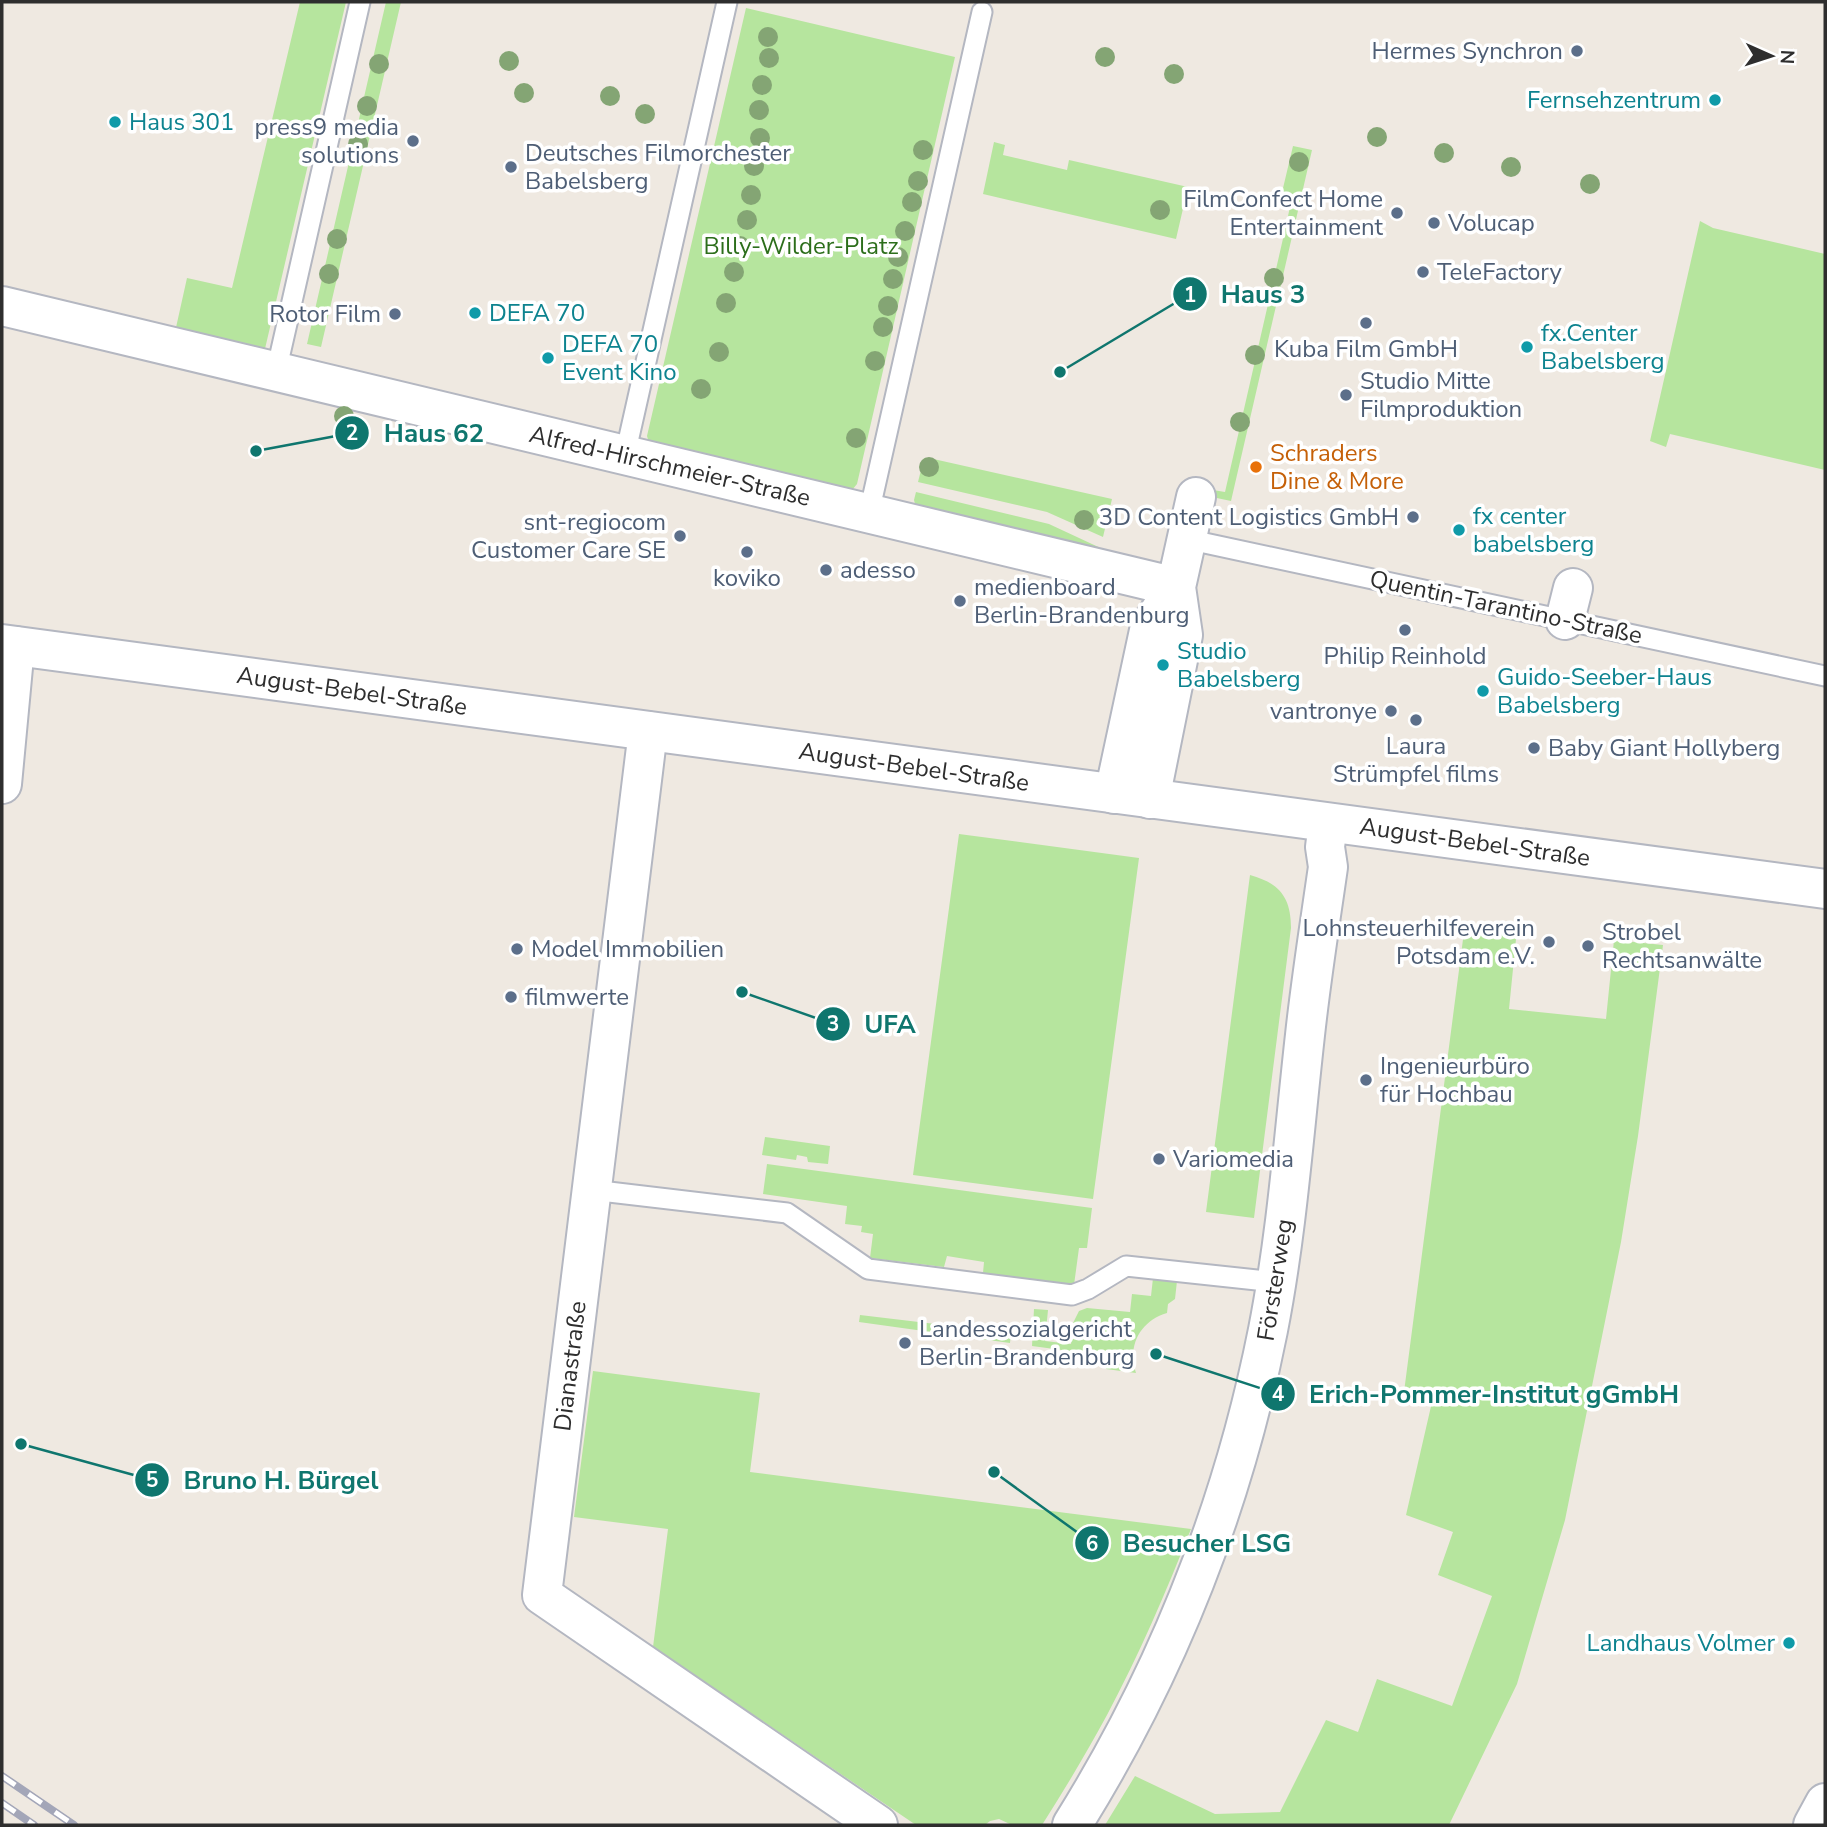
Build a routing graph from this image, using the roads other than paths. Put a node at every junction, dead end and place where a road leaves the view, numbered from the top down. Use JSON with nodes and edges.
{"nodes":[{"id":1,"x":360,"y":2,"type":"edge"},
{"id":2,"x":727,"y":2,"type":"edge"},
{"id":3,"x":982,"y":12,"type":"dead end"},
{"id":4,"x":2,"y":306,"type":"edge"},
{"id":5,"x":276,"y":372,"type":"junction"},
{"id":6,"x":625,"y":455,"type":"junction"},
{"id":7,"x":1196,"y":497,"type":"dead end"},
{"id":8,"x":869,"y":513,"type":"junction"},
{"id":9,"x":1186,"y":539,"type":"junction"},
{"id":10,"x":1175,"y":587,"type":"junction"},
{"id":11,"x":9,"y":645,"type":"edge"},
{"id":12,"x":1825,"y":676,"type":"edge"},
{"id":13,"x":648,"y":731,"type":"junction"},
{"id":14,"x":2,"y":784,"type":"edge"},
{"id":15,"x":1132,"y":796,"type":"junction"},
{"id":16,"x":1328,"y":823,"type":"junction"},
{"id":17,"x":1825,"y":889,"type":"edge"},
{"id":18,"x":592,"y":1190,"type":"junction"},
{"id":19,"x":1276,"y":1282,"type":"junction"},
{"id":20,"x":1825,"y":1803,"type":"edge"},
{"id":21,"x":878,"y":1825,"type":"edge"},
{"id":22,"x":1072,"y":1825,"type":"edge"},
{"id":23,"x":1813,"y":1825,"type":"edge"}],
"edges":[{"from":1,"to":5,"type":"lane"},
{"from":2,"to":6,"type":"lane"},
{"from":3,"to":8,"type":"lane"},
{"from":4,"to":5,"type":"street","name":"Alfred-Hirschmeier-Straße"},
{"from":5,"to":6,"type":"street","name":"Alfred-Hirschmeier-Straße"},
{"from":6,"to":8,"type":"street","name":"Alfred-Hirschmeier-Straße"},
{"from":7,"to":9,"type":"street"},
{"from":8,"to":10,"type":"street","name":"Alfred-Hirschmeier-Straße"},
{"from":9,"to":10,"type":"street"},
{"from":9,"to":12,"type":"lane","name":"Quentin-Tarantino-Straße"},
{"from":10,"to":15,"type":"street"},
{"from":11,"to":13,"type":"street","name":"August-Bebel-Straße"},
{"from":11,"to":14,"type":"street"},
{"from":13,"to":15,"type":"street","name":"August-Bebel-Straße"},
{"from":13,"to":18,"type":"street","name":"Dianastraße"},
{"from":15,"to":16,"type":"street","name":"August-Bebel-Straße"},
{"from":16,"to":17,"type":"street","name":"August-Bebel-Straße"},
{"from":16,"to":19,"type":"street","name":"Försterweg"},
{"from":18,"to":19,"type":"lane"},
{"from":18,"to":21,"type":"street","name":"Dianastraße"},
{"from":19,"to":22,"type":"street","name":"Försterweg"},
{"from":20,"to":23,"type":"street"}]}
